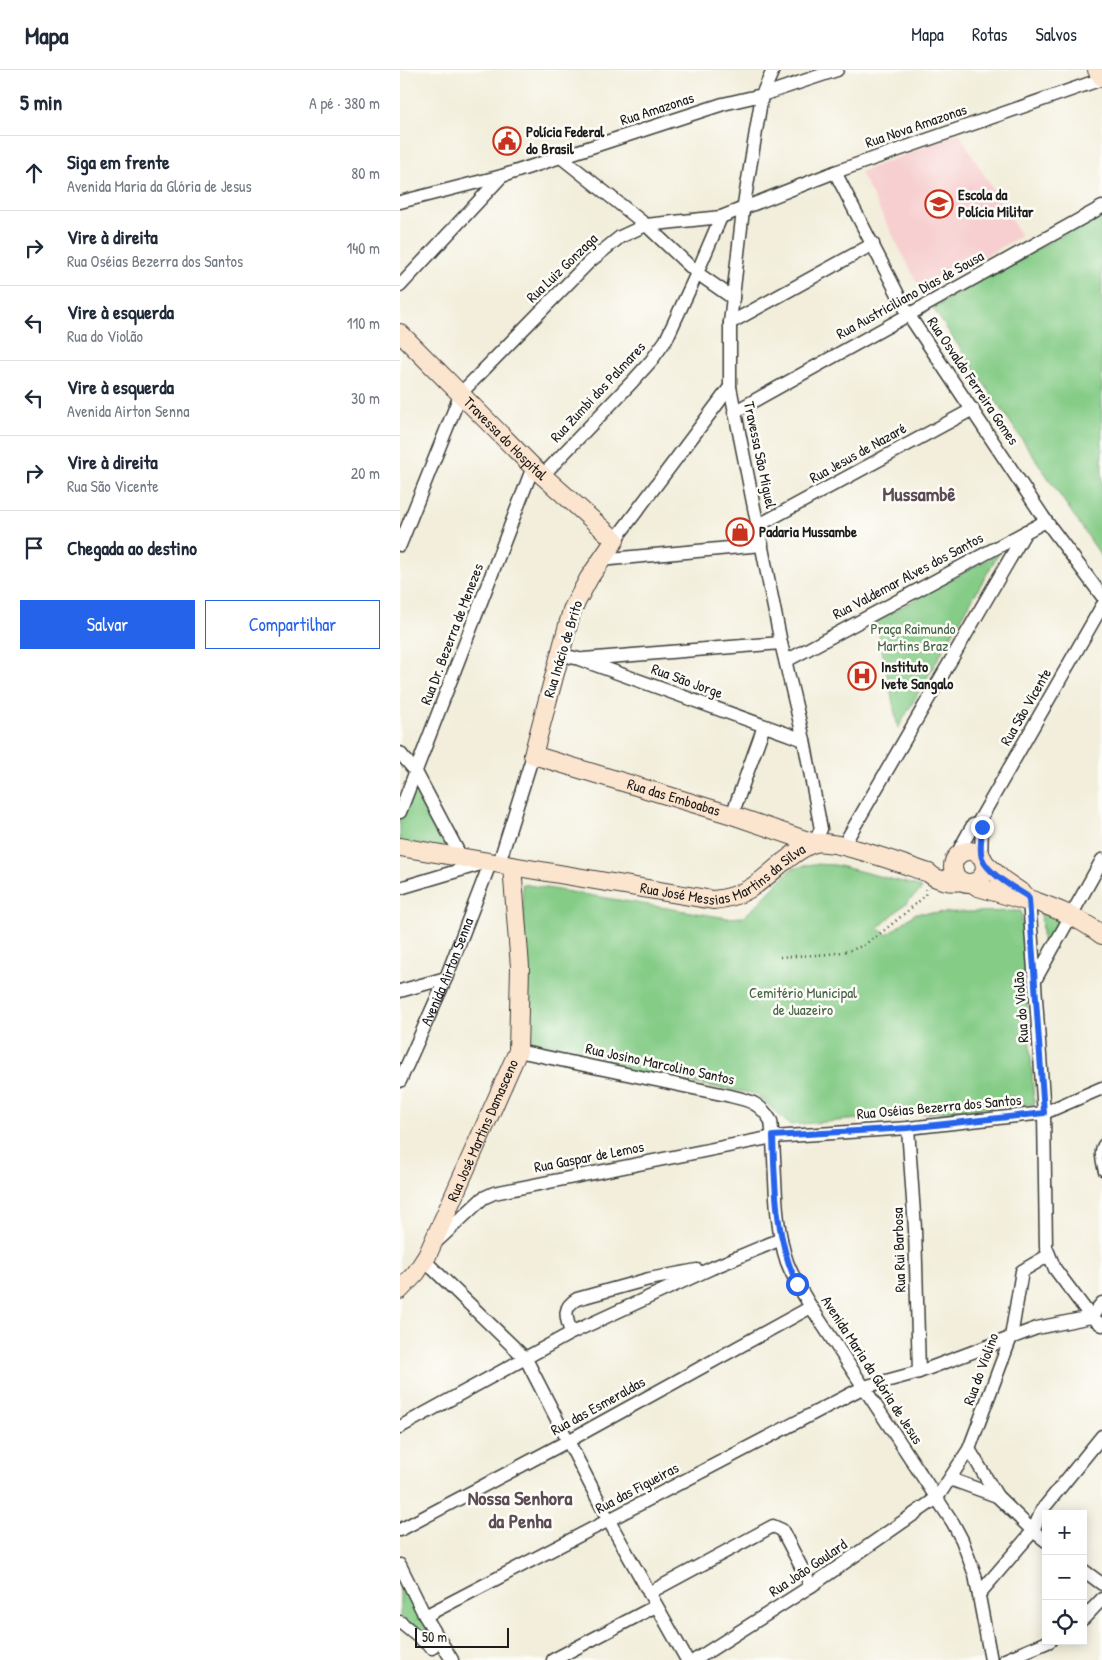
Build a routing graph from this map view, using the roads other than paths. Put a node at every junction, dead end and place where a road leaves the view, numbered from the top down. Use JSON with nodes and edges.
{"nodes":[{"id":1,"x":773,"y":70,"type":"edge"},
{"id":2,"x":837,"y":70,"type":"edge"},
{"id":3,"x":1097,"y":70,"type":"edge"},
{"id":4,"x":1102,"y":78,"type":"edge"},
{"id":5,"x":762,"y":95,"type":"junction"},
{"id":6,"x":562,"y":158,"type":"junction"},
{"id":7,"x":835,"y":172,"type":"junction"},
{"id":8,"x":502,"y":176,"type":"junction"},
{"id":9,"x":400,"y":202,"type":"edge"},
{"id":10,"x":1102,"y":207,"type":"edge"},
{"id":11,"x":743,"y":210,"type":"junction"},
{"id":12,"x":721,"y":217,"type":"junction"},
{"id":13,"x":646,"y":225,"type":"junction"},
{"id":14,"x":873,"y":244,"type":"junction"},
{"id":15,"x":697,"y":273,"type":"junction"},
{"id":16,"x":400,"y":286,"type":"edge"},
{"id":17,"x":733,"y":298,"type":"junction"},
{"id":18,"x":908,"y":314,"type":"junction"},
{"id":19,"x":730,"y":323,"type":"junction"},
{"id":20,"x":400,"y":333,"type":"edge"},
{"id":21,"x":730,"y":387,"type":"junction"},
{"id":22,"x":461,"y":393,"type":"junction"},
{"id":23,"x":973,"y":409,"type":"junction"},
{"id":24,"x":734,"y":412,"type":"junction"},
{"id":25,"x":538,"y":471,"type":"junction"},
{"id":26,"x":1046,"y":521,"type":"junction"},
{"id":27,"x":759,"y":526,"type":"junction"},
{"id":28,"x":1026,"y":531,"type":"junction"},
{"id":29,"x":615,"y":540,"type":"junction"},
{"id":30,"x":762,"y":544,"type":"junction"},
{"id":31,"x":400,"y":545,"type":"edge"},
{"id":32,"x":600,"y":560,"type":"junction"},
{"id":33,"x":1102,"y":596,"type":"edge"},
{"id":34,"x":1102,"y":606,"type":"edge"},
{"id":35,"x":781,"y":642,"type":"junction"},
{"id":36,"x":559,"y":654,"type":"junction"},
{"id":37,"x":579,"y":659,"type":"junction"},
{"id":38,"x":786,"y":661,"type":"junction"},
{"id":39,"x":764,"y":726,"type":"junction"},
{"id":40,"x":804,"y":740,"type":"junction"},
{"id":41,"x":400,"y":753,"type":"edge"},
{"id":42,"x":533,"y":755,"type":"junction"},
{"id":43,"x":416,"y":772,"type":"junction"},
{"id":44,"x":400,"y":812,"type":"edge"},
{"id":45,"x":732,"y":815,"type":"junction"},
{"id":46,"x":978,"y":823,"type":"junction"},
{"id":47,"x":814,"y":843,"type":"junction"},
{"id":48,"x":843,"y":846,"type":"junction"},
{"id":49,"x":400,"y":847,"type":"edge"},
{"id":50,"x":461,"y":857,"type":"junction"},
{"id":51,"x":956,"y":860,"type":"junction"},
{"id":52,"x":983,"y":860,"type":"junction"},
{"id":53,"x":1102,"y":860,"type":"edge"},
{"id":54,"x":500,"y":863,"type":"junction"},
{"id":55,"x":929,"y":872,"type":"junction"},
{"id":56,"x":967,"y":882,"type":"junction"},
{"id":57,"x":400,"y":888,"type":"edge"},
{"id":58,"x":1029,"y":899,"type":"junction"},
{"id":59,"x":1072,"y":915,"type":"junction"},
{"id":60,"x":1102,"y":936,"type":"edge"},
{"id":61,"x":446,"y":978,"type":"junction"},
{"id":62,"x":1035,"y":980,"type":"junction"},
{"id":63,"x":400,"y":990,"type":"edge"},
{"id":64,"x":518,"y":1050,"type":"junction"},
{"id":65,"x":400,"y":1081,"type":"edge"},
{"id":66,"x":1102,"y":1088,"type":"edge"},
{"id":67,"x":1044,"y":1113,"type":"junction"},
{"id":68,"x":908,"y":1128,"type":"junction"},
{"id":69,"x":773,"y":1136,"type":"junction"},
{"id":70,"x":1102,"y":1143,"type":"edge"},
{"id":71,"x":1102,"y":1172,"type":"edge"},
{"id":72,"x":781,"y":1238,"type":"junction"},
{"id":73,"x":428,"y":1254,"type":"junction"},
{"id":74,"x":1050,"y":1255,"type":"junction"},
{"id":75,"x":712,"y":1268,"type":"junction"},
{"id":76,"x":400,"y":1290,"type":"edge"},
{"id":77,"x":1102,"y":1303,"type":"edge"},
{"id":78,"x":811,"y":1307,"type":"junction"},
{"id":79,"x":1091,"y":1317,"type":"junction"},
{"id":80,"x":1102,"y":1325,"type":"edge"},
{"id":81,"x":571,"y":1333,"type":"junction"},
{"id":82,"x":1011,"y":1337,"type":"junction"},
{"id":83,"x":526,"y":1359,"type":"junction"},
{"id":84,"x":919,"y":1372,"type":"junction"},
{"id":85,"x":864,"y":1387,"type":"junction"},
{"id":86,"x":400,"y":1427,"type":"edge"},
{"id":87,"x":1102,"y":1436,"type":"edge"},
{"id":88,"x":568,"y":1441,"type":"junction"},
{"id":89,"x":969,"y":1449,"type":"junction"},
{"id":90,"x":950,"y":1479,"type":"junction"},
{"id":91,"x":997,"y":1496,"type":"junction"},
{"id":92,"x":937,"y":1498,"type":"junction"},
{"id":93,"x":609,"y":1521,"type":"junction"},
{"id":94,"x":400,"y":1530,"type":"edge"},
{"id":95,"x":1032,"y":1531,"type":"junction"},
{"id":96,"x":1042,"y":1538,"type":"edge"},
{"id":97,"x":400,"y":1565,"type":"edge"},
{"id":98,"x":1087,"y":1573,"type":"edge"},
{"id":99,"x":1102,"y":1584,"type":"edge"},
{"id":100,"x":812,"y":1586,"type":"junction"},
{"id":101,"x":648,"y":1593,"type":"junction"},
{"id":102,"x":979,"y":1594,"type":"junction"},
{"id":103,"x":1102,"y":1599,"type":"edge"},
{"id":104,"x":656,"y":1606,"type":"junction"},
{"id":105,"x":1087,"y":1615,"type":"edge"},
{"id":106,"x":426,"y":1616,"type":"junction"},
{"id":107,"x":400,"y":1622,"type":"edge"},
{"id":108,"x":436,"y":1634,"type":"junction"},
{"id":109,"x":1042,"y":1644,"type":"edge"},
{"id":110,"x":430,"y":1654,"type":"edge"},
{"id":111,"x":452,"y":1660,"type":"edge"},
{"id":112,"x":553,"y":1660,"type":"edge"},
{"id":113,"x":687,"y":1660,"type":"edge"},
{"id":114,"x":695,"y":1660,"type":"edge"},
{"id":115,"x":990,"y":1660,"type":"edge"},
{"id":116,"x":1005,"y":1660,"type":"edge"}],
"edges":[{"from":1,"to":5,"type":"street","name":"Travessa São Miguel"},
{"from":2,"to":5,"type":"street","name":"Rua Amazonas"},
{"from":3,"to":4,"type":"street"},
{"from":4,"to":7,"type":"street","name":"Rua Nova Amazonas"},
{"from":5,"to":6,"type":"street","name":"Rua Amazonas"},
{"from":5,"to":11,"type":"street","name":"Travessa São Miguel"},
{"from":6,"to":8,"type":"street","name":"Rua Amazonas"},
{"from":6,"to":13,"type":"street"},
{"from":7,"to":11,"type":"street","name":"Rua Nova Amazonas"},
{"from":7,"to":14,"type":"street","name":"Rua Osvaldo Ferreira Gomes"},
{"from":8,"to":9,"type":"street","name":"Rua Amazonas"},
{"from":8,"to":16,"type":"street"},
{"from":10,"to":18,"type":"street","name":"Rua Austriciliano Dias de Sousa"},
{"from":11,"to":12,"type":"street","name":"Rua Luiz Gonzaga"},
{"from":11,"to":17,"type":"street","name":"Travessa São Miguel"},
{"from":12,"to":13,"type":"street","name":"Rua Luiz Gonzaga"},
{"from":12,"to":15,"type":"street","name":"Rua Zumbi dos Palmares"},
{"from":13,"to":15,"type":"street"},
{"from":13,"to":22,"type":"street","name":"Rua Luiz Gonzaga"},
{"from":14,"to":18,"type":"street","name":"Rua Osvaldo Ferreira Gomes"},
{"from":14,"to":19,"type":"street"},
{"from":15,"to":17,"type":"street"},
{"from":15,"to":25,"type":"street","name":"Rua Zumbi dos Palmares"},
{"from":17,"to":19,"type":"street","name":"Travessa São Miguel"},
{"from":18,"to":23,"type":"street","name":"Rua Osvaldo Ferreira Gomes"},
{"from":18,"to":24,"type":"street","name":"Rua Austriciliano Dias de Sousa"},
{"from":19,"to":21,"type":"street","name":"Travessa São Miguel"},
{"from":20,"to":22,"type":"street","name":"Travessa do Hospital"},
{"from":21,"to":24,"type":"street","name":"Travessa São Miguel"},
{"from":21,"to":29,"type":"street","name":"Rua Inácio de Brito"},
{"from":22,"to":25,"type":"street","name":"Travessa do Hospital"},
{"from":22,"to":31,"type":"street"},
{"from":23,"to":26,"type":"street","name":"Rua Osvaldo Ferreira Gomes"},
{"from":23,"to":27,"type":"street","name":"Rua Jesus de Nazaré"},
{"from":24,"to":27,"type":"street","name":"Travessa São Miguel"},
{"from":25,"to":29,"type":"street","name":"Travessa do Hospital"},
{"from":25,"to":43,"type":"street","name":"Rua Dr. Bezerra de Menezes"},
{"from":26,"to":28,"type":"street","name":"Rua Valdemar Alves dos Santos"},
{"from":26,"to":33,"type":"street","name":"Rua Osvaldo Ferreira Gomes"},
{"from":27,"to":30,"type":"street","name":"Travessa São Miguel"},
{"from":28,"to":38,"type":"street","name":"Rua Valdemar Alves dos Santos"},
{"from":28,"to":48,"type":"street"},
{"from":29,"to":32,"type":"street","name":"Rua Inácio de Brito"},
{"from":30,"to":32,"type":"street"},
{"from":30,"to":35,"type":"street","name":"Travessa São Miguel"},
{"from":32,"to":36,"type":"street","name":"Rua Inácio de Brito"},
{"from":34,"to":46,"type":"street","name":"Rua São Vicente"},
{"from":35,"to":37,"type":"street"},
{"from":35,"to":38,"type":"street","name":"Travessa São Miguel"},
{"from":36,"to":37,"type":"street","name":"Rua São Jorge"},
{"from":36,"to":42,"type":"street","name":"Rua Inácio de Brito"},
{"from":37,"to":39,"type":"street","name":"Rua São Jorge"},
{"from":38,"to":40,"type":"street","name":"Travessa São Miguel"},
{"from":39,"to":40,"type":"street","name":"Rua São Jorge"},
{"from":39,"to":45,"type":"street"},
{"from":40,"to":47,"type":"street","name":"Travessa São Miguel"},
{"from":41,"to":43,"type":"street"},
{"from":42,"to":45,"type":"street","name":"Rua das Emboabas"},
{"from":42,"to":54,"type":"street","name":"Rua Inácio de Brito"},
{"from":43,"to":44,"type":"street","name":"Rua Dr. Bezerra de Menezes"},
{"from":43,"to":50,"type":"street"},
{"from":45,"to":47,"type":"street","name":"Rua das Emboabas"},
{"from":46,"to":51,"type":"street","name":"Rua São Vicente"},
{"from":46,"to":52,"type":"street"},
{"from":47,"to":48,"type":"street","name":"Rua José Messias Martins da Silva"},
{"from":47,"to":54,"type":"street","name":"Rua José Messias Martins da Silva"},
{"from":48,"to":55,"type":"street","name":"Rua José Messias Martins da Silva"},
{"from":49,"to":50,"type":"street","name":"Rua José Messias Martins da Silva"},
{"from":50,"to":54,"type":"street","name":"Rua José Messias Martins da Silva"},
{"from":51,"to":52,"type":"street"},
{"from":51,"to":55,"type":"street"},
{"from":51,"to":56,"type":"street"},
{"from":52,"to":56,"type":"street"},
{"from":52,"to":58,"type":"street"},
{"from":53,"to":59,"type":"street"},
{"from":54,"to":57,"type":"street"},
{"from":54,"to":61,"type":"street","name":"Avenida Airton Senna"},
{"from":54,"to":64,"type":"street","name":"Rua José Martins Damasceno"},
{"from":55,"to":56,"type":"street"},
{"from":56,"to":58,"type":"street"},
{"from":58,"to":59,"type":"street"},
{"from":58,"to":62,"type":"street","name":"Rua do Violão"},
{"from":59,"to":60,"type":"street"},
{"from":59,"to":62,"type":"street"},
{"from":61,"to":63,"type":"street"},
{"from":61,"to":65,"type":"street","name":"Avenida Airton Senna"},
{"from":62,"to":67,"type":"street","name":"Rua do Violão"},
{"from":64,"to":69,"type":"street","name":"Rua Josino Marcolino Santos"},
{"from":64,"to":73,"type":"street","name":"Rua José Martins Damasceno"},
{"from":66,"to":67,"type":"street","name":"Rua Oséias Bezerra dos Santos"},
{"from":67,"to":68,"type":"street","name":"Rua Oséias Bezerra dos Santos"},
{"from":67,"to":74,"type":"street","name":"Rua do Violão"},
{"from":68,"to":69,"type":"street","name":"Rua Oséias Bezerra dos Santos"},
{"from":68,"to":84,"type":"street","name":"Rua Rui Barbosa"},
{"from":69,"to":72,"type":"street","name":"Avenida Maria da Glória de Jesus"},
{"from":69,"to":73,"type":"street","name":"Rua Gaspar de Lemos"},
{"from":70,"to":71,"type":"lane"},
{"from":72,"to":75,"type":"street"},
{"from":72,"to":78,"type":"street","name":"Avenida Maria da Glória de Jesus"},
{"from":73,"to":76,"type":"street","name":"Rua José Martins Damasceno"},
{"from":73,"to":83,"type":"street"},
{"from":74,"to":79,"type":"street","name":"Rua do Violão"},
{"from":74,"to":82,"type":"street","name":"Rua do Violino"},
{"from":75,"to":81,"type":"street"},
{"from":75,"to":81,"type":"street"},
{"from":77,"to":79,"type":"street"},
{"from":78,"to":85,"type":"street","name":"Avenida Maria da Glória de Jesus"},
{"from":78,"to":88,"type":"street","name":"Rua das Esmeraldas"},
{"from":79,"to":80,"type":"street","name":"Rua do Violão"},
{"from":79,"to":82,"type":"street","name":"Rua das Figueiras"},
{"from":81,"to":83,"type":"street"},
{"from":82,"to":84,"type":"street","name":"Rua das Figueiras"},
{"from":82,"to":89,"type":"street","name":"Rua do Violino"},
{"from":83,"to":86,"type":"street"},
{"from":83,"to":88,"type":"street"},
{"from":84,"to":85,"type":"street","name":"Rua das Figueiras"},
{"from":85,"to":92,"type":"street","name":"Avenida Maria da Glória de Jesus"},
{"from":85,"to":93,"type":"street","name":"Rua das Figueiras"},
{"from":87,"to":95,"type":"street"},
{"from":88,"to":93,"type":"street"},
{"from":88,"to":94,"type":"street","name":"Rua das Esmeraldas"},
{"from":89,"to":90,"type":"street","name":"Rua do Violino"},
{"from":89,"to":91,"type":"street"},
{"from":90,"to":91,"type":"street"},
{"from":90,"to":92,"type":"street","name":"Rua do Violino"},
{"from":91,"to":95,"type":"street"},
{"from":92,"to":100,"type":"street","name":"Rua João Goulard"},
{"from":92,"to":102,"type":"street","name":"Avenida Maria da Glória de Jesus"},
{"from":93,"to":101,"type":"street"},
{"from":93,"to":106,"type":"street","name":"Rua das Figueiras"},
{"from":95,"to":96,"type":"street"},
{"from":95,"to":102,"type":"street"},
{"from":97,"to":106,"type":"street"},
{"from":98,"to":99,"type":"street"},
{"from":100,"to":101,"type":"street"},
{"from":100,"to":114,"type":"street","name":"Rua João Goulard"},
{"from":101,"to":104,"type":"street"},
{"from":102,"to":115,"type":"street","name":"Avenida Maria da Glória de Jesus"},
{"from":103,"to":105,"type":"street"},
{"from":104,"to":112,"type":"street"},
{"from":104,"to":113,"type":"street"},
{"from":106,"to":108,"type":"street"},
{"from":107,"to":110,"type":"street"},
{"from":108,"to":110,"type":"street"},
{"from":108,"to":111,"type":"street"},
{"from":109,"to":116,"type":"street"}]}
